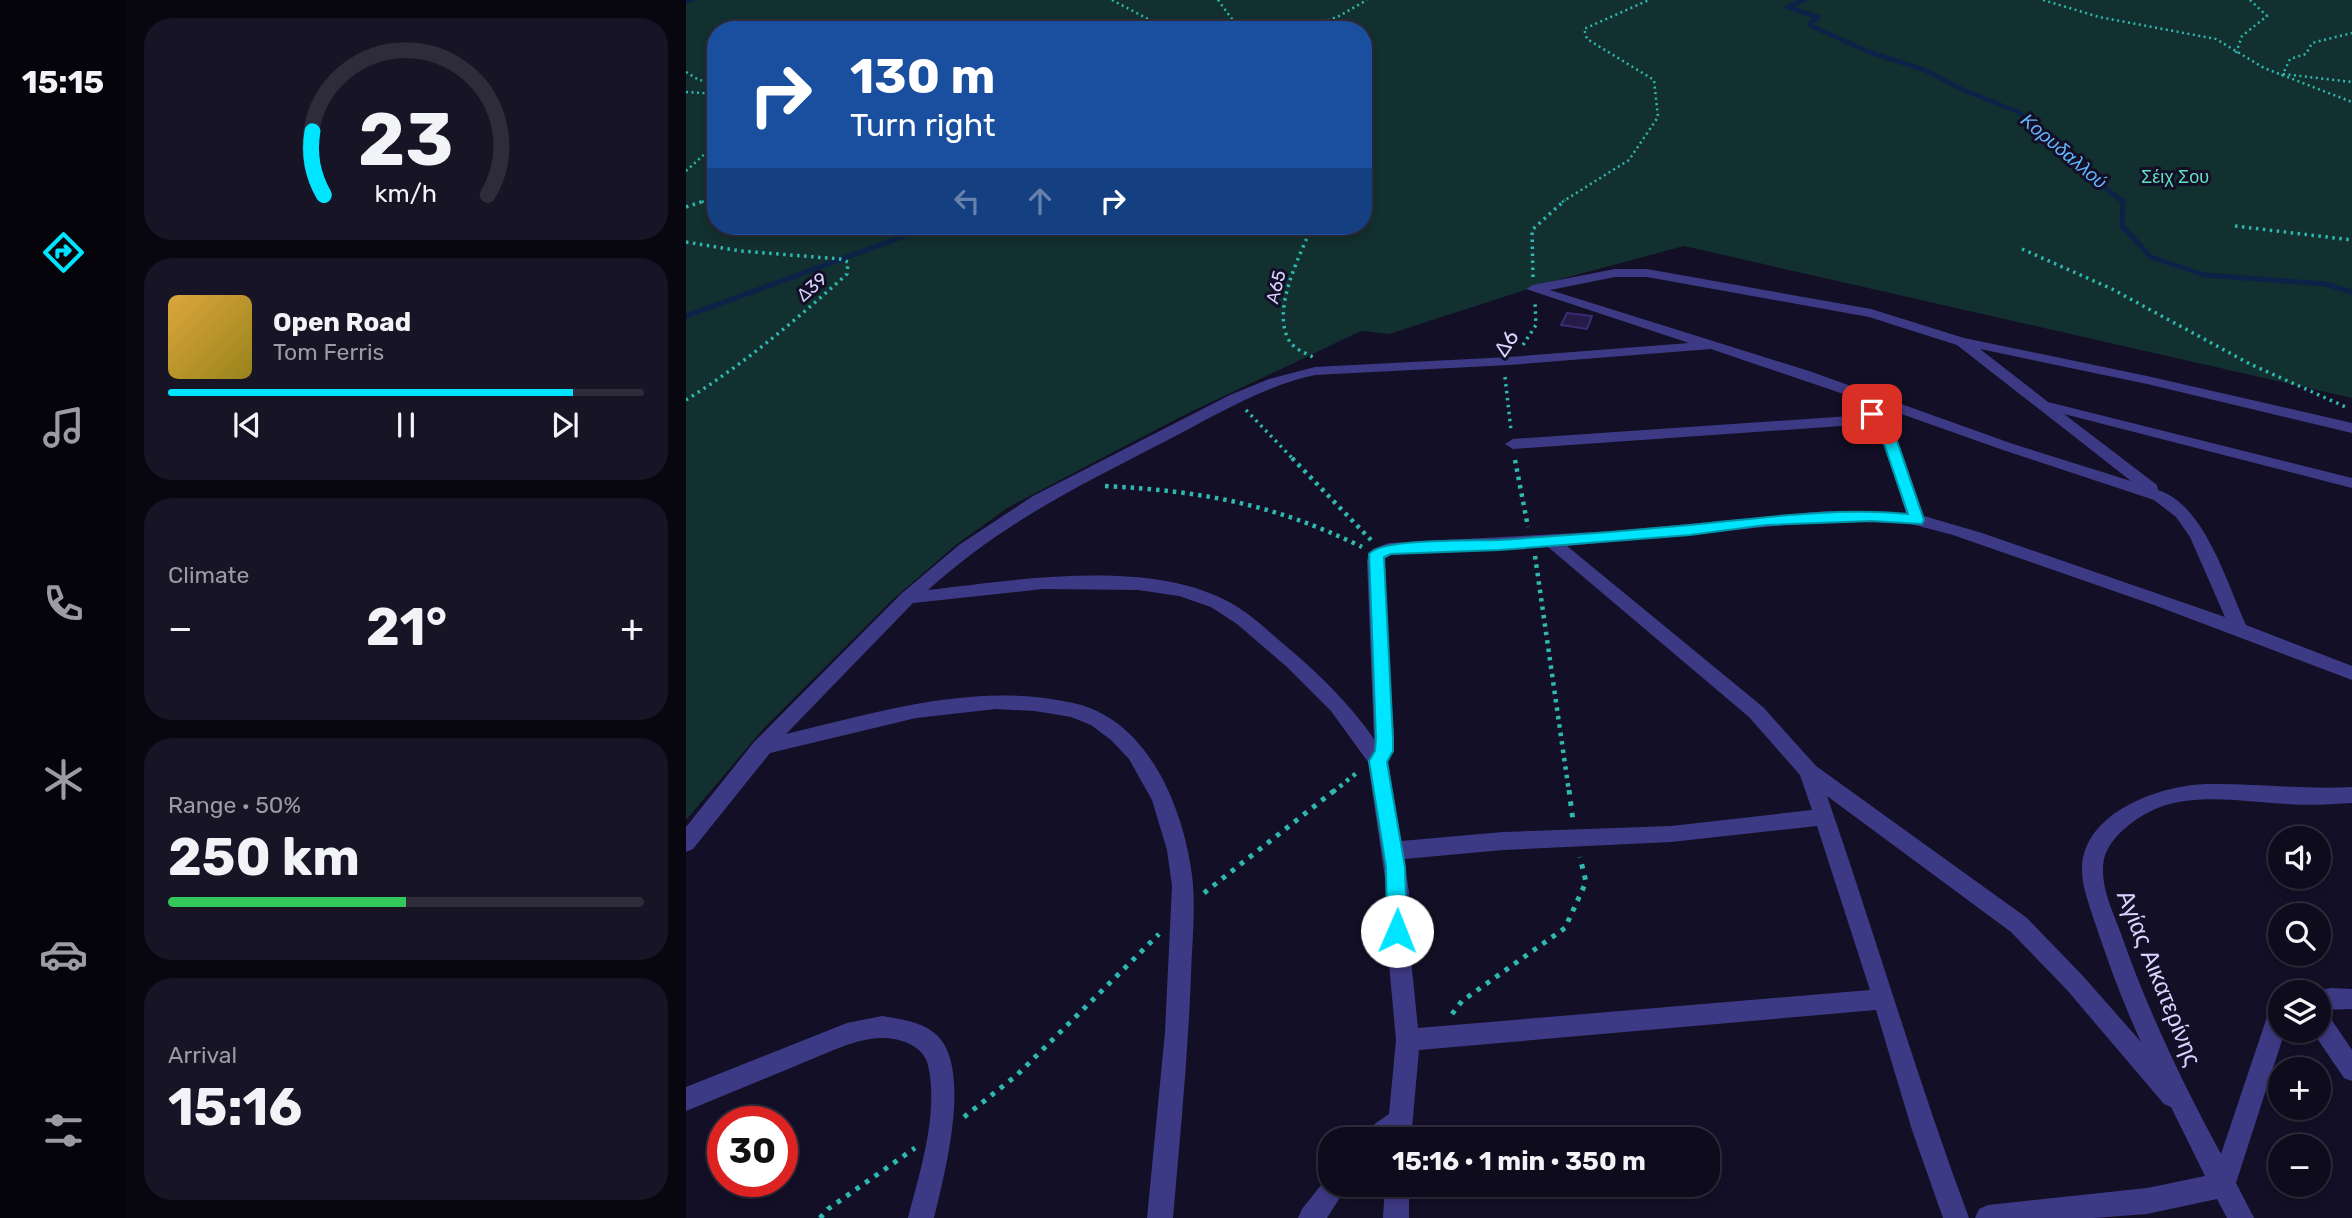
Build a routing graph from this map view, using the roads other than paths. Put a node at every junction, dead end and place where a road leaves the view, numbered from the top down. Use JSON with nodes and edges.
{"nodes":[{"id":1,"x":1962,"y":342,"type":"junction"},
{"id":2,"x":1711,"y":345,"type":"junction"},
{"id":3,"x":1868,"y":398,"type":"junction"},
{"id":4,"x":2043,"y":404,"type":"junction"},
{"id":5,"x":1874,"y":419,"type":"junction"},
{"id":6,"x":2352,"y":428,"type":"edge"},
{"id":7,"x":1513,"y":444,"type":"road end"},
{"id":8,"x":2352,"y":482,"type":"edge"},
{"id":9,"x":2160,"y":496,"type":"junction"},
{"id":10,"x":1917,"y":520,"type":"junction"},
{"id":11,"x":1541,"y":541,"type":"junction"},
{"id":12,"x":907,"y":598,"type":"junction"},
{"id":13,"x":2239,"y":630,"type":"junction"},
{"id":14,"x":2352,"y":673,"type":"edge"},
{"id":15,"x":761,"y":747,"type":"junction"},
{"id":16,"x":1378,"y":761,"type":"junction"},
{"id":17,"x":1809,"y":772,"type":"junction"},
{"id":18,"x":2352,"y":795,"type":"edge"},
{"id":19,"x":1826,"y":817,"type":"junction"},
{"id":20,"x":686,"y":843,"type":"edge"},
{"id":21,"x":1392,"y":851,"type":"junction"},
{"id":22,"x":2331,"y":998,"type":"edge"},
{"id":23,"x":1883,"y":999,"type":"junction"},
{"id":24,"x":2352,"y":999,"type":"edge"},
{"id":25,"x":2331,"y":1039,"type":"edge"},
{"id":26,"x":1408,"y":1040,"type":"junction"},
{"id":27,"x":2270,"y":1043,"type":"edge"},
{"id":28,"x":2352,"y":1070,"type":"edge"},
{"id":29,"x":686,"y":1099,"type":"edge"},
{"id":30,"x":2186,"y":1112,"type":"junction"},
{"id":31,"x":1399,"y":1127,"type":"edge"},
{"id":32,"x":2223,"y":1185,"type":"junction"},
{"id":33,"x":1326,"y":1197,"type":"edge"},
{"id":34,"x":1397,"y":1197,"type":"edge"},
{"id":35,"x":921,"y":1218,"type":"edge"},
{"id":36,"x":1160,"y":1218,"type":"edge"},
{"id":37,"x":1311,"y":1218,"type":"edge"},
{"id":38,"x":1396,"y":1218,"type":"edge"},
{"id":39,"x":1956,"y":1218,"type":"edge"},
{"id":40,"x":1989,"y":1218,"type":"edge"},
{"id":41,"x":2241,"y":1218,"type":"edge"}],
"edges":[{"from":1,"to":2,"type":"street"},
{"from":1,"to":4,"type":"street"},
{"from":1,"to":6,"type":"street"},
{"from":2,"to":3,"type":"street"},
{"from":2,"to":12,"type":"street"},
{"from":3,"to":5,"type":"street"},
{"from":3,"to":9,"type":"street"},
{"from":4,"to":8,"type":"street"},
{"from":4,"to":9,"type":"street"},
{"from":5,"to":7,"type":"street"},
{"from":5,"to":10,"type":"street"},
{"from":9,"to":13,"type":"street"},
{"from":10,"to":11,"type":"street"},
{"from":10,"to":13,"type":"street"},
{"from":11,"to":16,"type":"street"},
{"from":11,"to":17,"type":"street"},
{"from":12,"to":15,"type":"street"},
{"from":12,"to":16,"type":"street"},
{"from":13,"to":14,"type":"street"},
{"from":15,"to":20,"type":"street"},
{"from":15,"to":36,"type":"street"},
{"from":16,"to":21,"type":"street"},
{"from":17,"to":19,"type":"street"},
{"from":17,"to":30,"type":"street"},
{"from":18,"to":30,"type":"street","name":"Αγίας Αικατερίνης"},
{"from":19,"to":21,"type":"street"},
{"from":19,"to":23,"type":"street"},
{"from":21,"to":26,"type":"street"},
{"from":22,"to":24,"type":"street"},
{"from":23,"to":26,"type":"street"},
{"from":23,"to":39,"type":"street"},
{"from":25,"to":28,"type":"street"},
{"from":26,"to":31,"type":"street"},
{"from":27,"to":32,"type":"street"},
{"from":29,"to":35,"type":"street"},
{"from":30,"to":32,"type":"street","name":"Αγίας Αικατερίνης"},
{"from":32,"to":40,"type":"street"},
{"from":32,"to":41,"type":"street","name":"Αγίας Αικατερίνης"},
{"from":33,"to":37,"type":"street"},
{"from":34,"to":38,"type":"street"}]}
